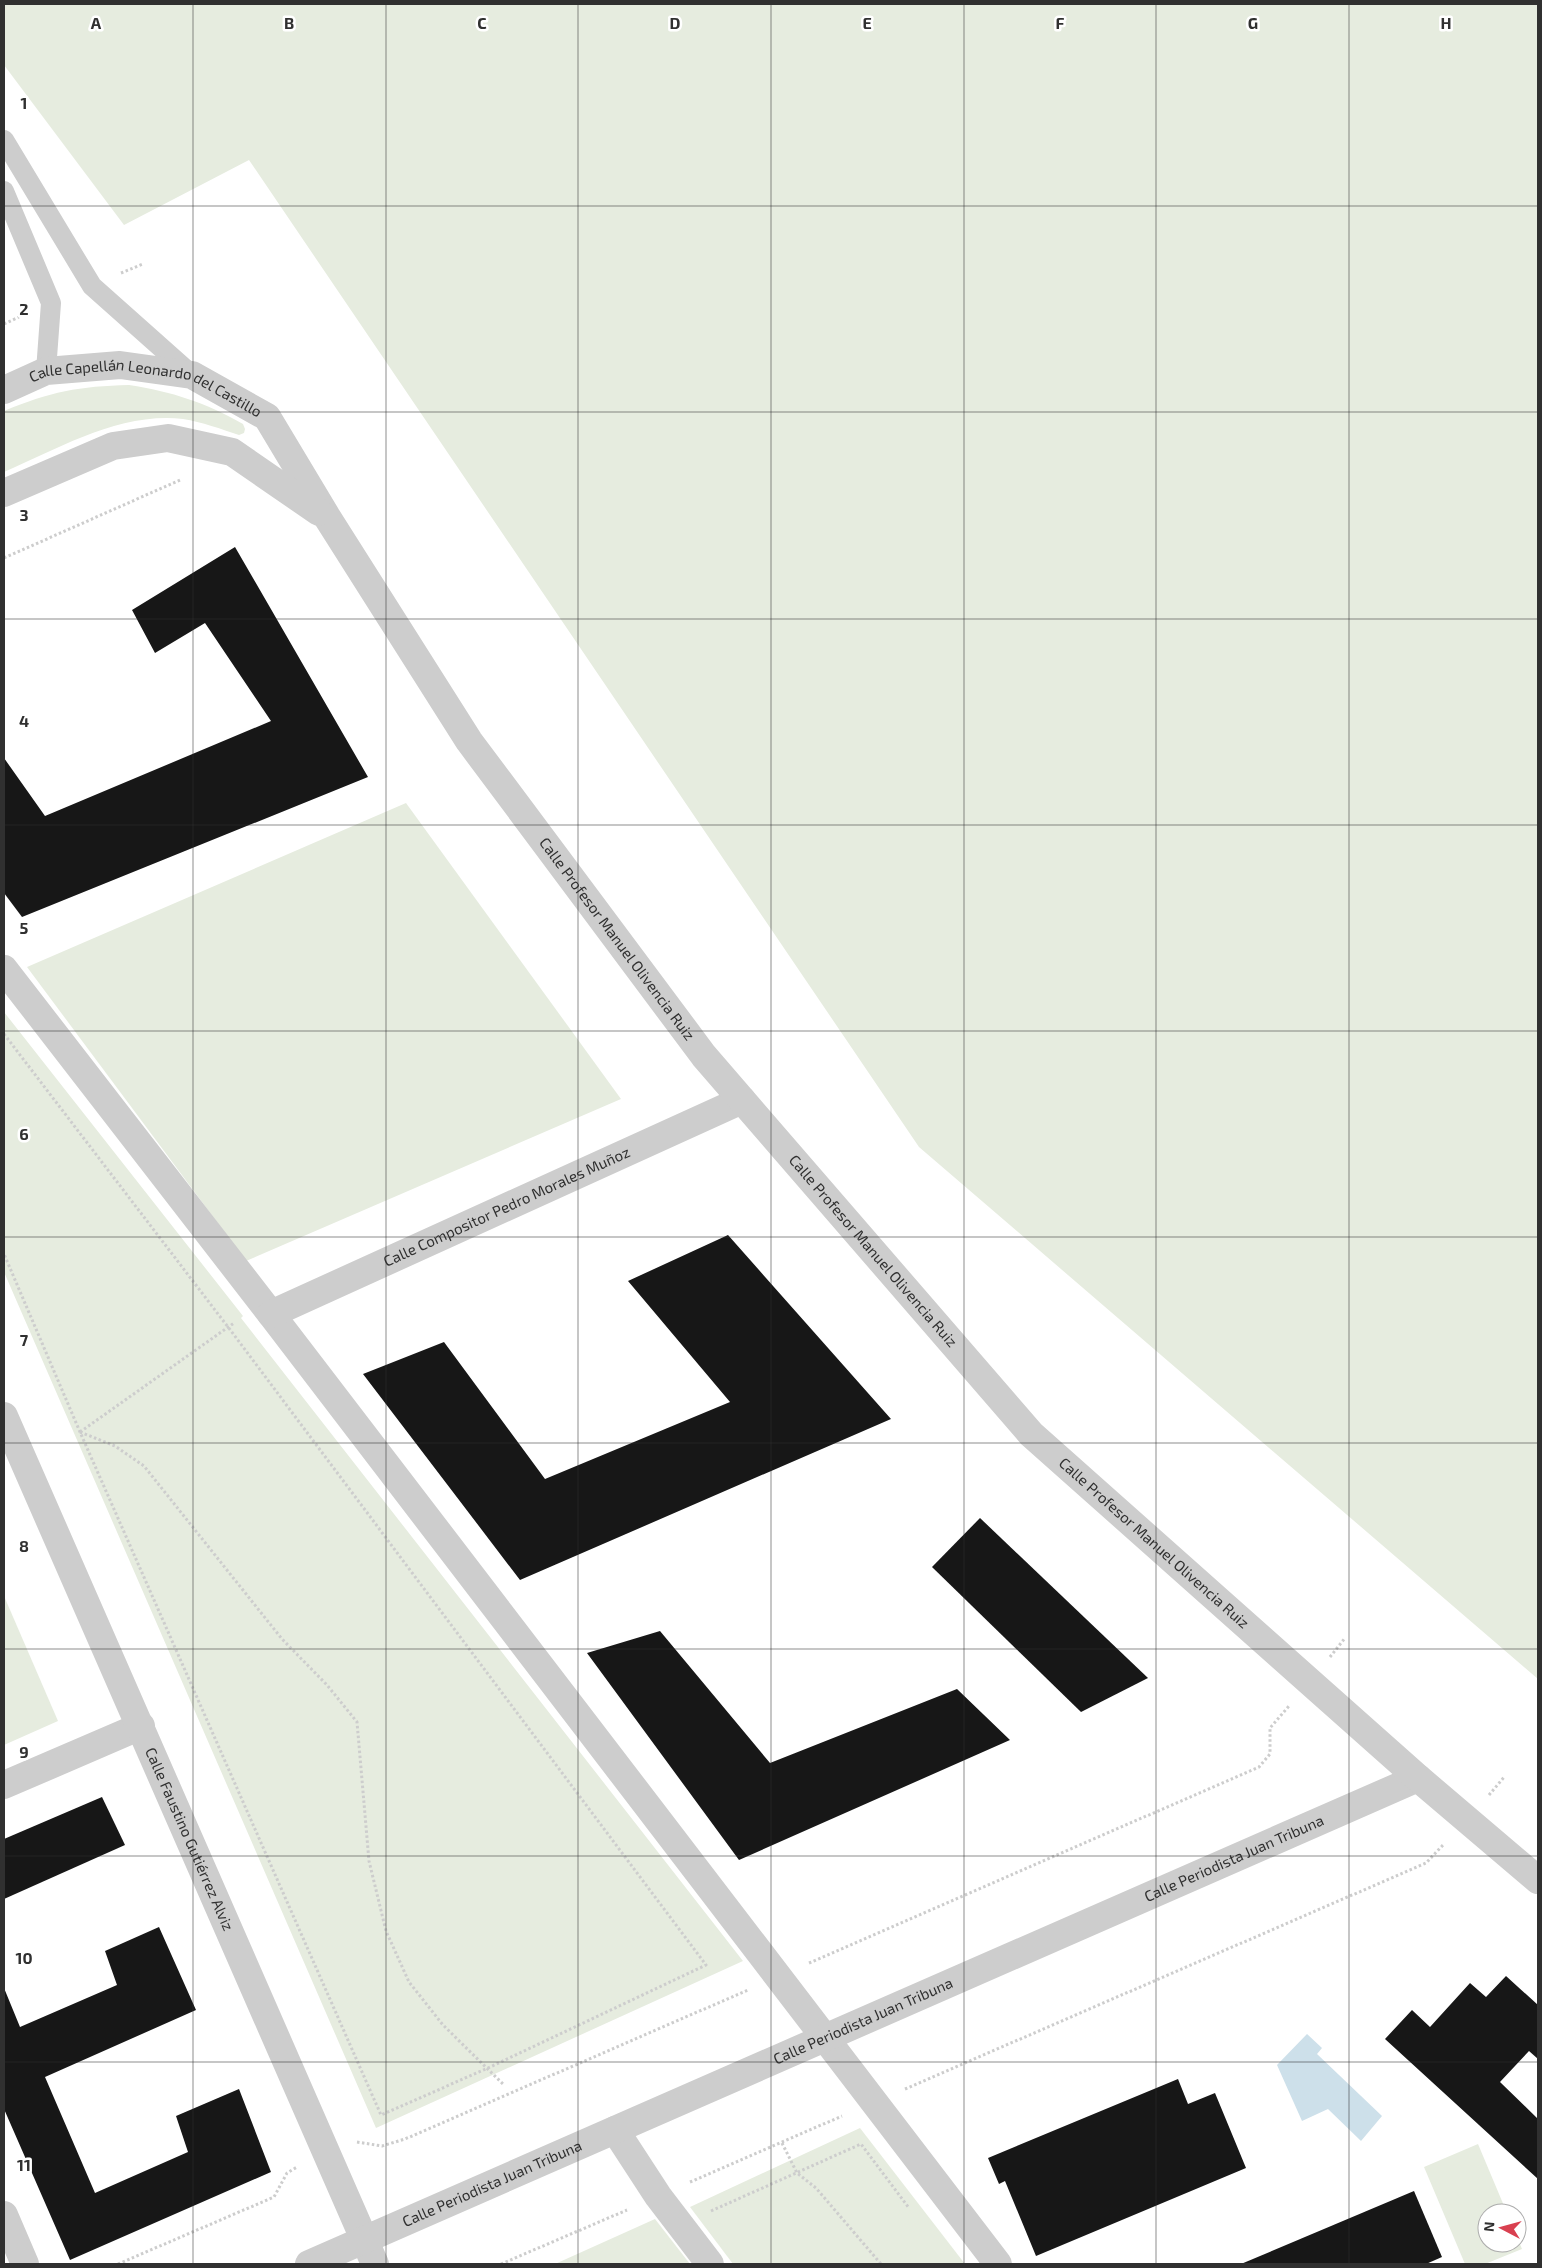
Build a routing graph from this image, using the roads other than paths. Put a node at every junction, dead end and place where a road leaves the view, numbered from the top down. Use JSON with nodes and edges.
{"nodes":[{"id":1,"x":4,"y":140,"type":"edge"},
{"id":2,"x":4,"y":191,"type":"edge"},
{"id":3,"x":46,"y":371,"type":"junction"},
{"id":4,"x":192,"y":375,"type":"junction"},
{"id":5,"x":4,"y":390,"type":"edge"},
{"id":6,"x":4,"y":493,"type":"edge"},
{"id":7,"x":326,"y":517,"type":"junction"},
{"id":8,"x":4,"y":968,"type":"edge"},
{"id":9,"x":742,"y":1100,"type":"junction"},
{"id":10,"x":266,"y":1308,"type":"junction"},
{"id":11,"x":4,"y":1416,"type":"edge"},
{"id":12,"x":141,"y":1726,"type":"junction"},
{"id":13,"x":1418,"y":1778,"type":"junction"},
{"id":14,"x":4,"y":1785,"type":"edge"},
{"id":15,"x":1538,"y":1880,"type":"edge"},
{"id":16,"x":825,"y":2038,"type":"junction"},
{"id":17,"x":615,"y":2130,"type":"junction"},
{"id":18,"x":4,"y":2216,"type":"edge"},
{"id":19,"x":365,"y":2240,"type":"junction"},
{"id":20,"x":25,"y":2264,"type":"edge"},
{"id":21,"x":309,"y":2264,"type":"edge"},
{"id":22,"x":376,"y":2264,"type":"edge"},
{"id":23,"x":710,"y":2264,"type":"edge"},
{"id":24,"x":998,"y":2264,"type":"edge"}],
"edges":[{"from":1,"to":4,"type":"lane"},
{"from":2,"to":3,"type":"lane"},
{"from":3,"to":4,"type":"street","name":"Calle Capellán Leonardo del Castillo"},
{"from":3,"to":5,"type":"street","name":"Calle Capellán Leonardo del Castillo"},
{"from":4,"to":7,"type":"street","name":"Calle Capellán Leonardo del Castillo"},
{"from":6,"to":7,"type":"street"},
{"from":7,"to":9,"type":"street","name":"Calle Profesor Manuel Olivencia Ruiz"},
{"from":8,"to":10,"type":"street"},
{"from":9,"to":10,"type":"street","name":"Calle Compositor Pedro Morales Muñoz"},
{"from":9,"to":13,"type":"street","name":"Calle Profesor Manuel Olivencia Ruiz"},
{"from":10,"to":16,"type":"street"},
{"from":11,"to":12,"type":"street","name":"Calle Faustino Gutiérrez Alviz"},
{"from":12,"to":14,"type":"street"},
{"from":12,"to":19,"type":"street","name":"Calle Faustino Gutiérrez Alviz"},
{"from":13,"to":15,"type":"street","name":"Calle Profesor Manuel Olivencia Ruiz"},
{"from":13,"to":16,"type":"street","name":"Calle Periodista Juan Tribuna"},
{"from":16,"to":17,"type":"street","name":"Calle Periodista Juan Tribuna"},
{"from":16,"to":24,"type":"street"},
{"from":17,"to":19,"type":"street","name":"Calle Periodista Juan Tribuna"},
{"from":17,"to":23,"type":"street"},
{"from":18,"to":20,"type":"street"},
{"from":19,"to":21,"type":"street","name":"Calle Periodista Juan Tribuna"},
{"from":19,"to":22,"type":"street","name":"Calle Faustino Gutiérrez Alviz"}]}
